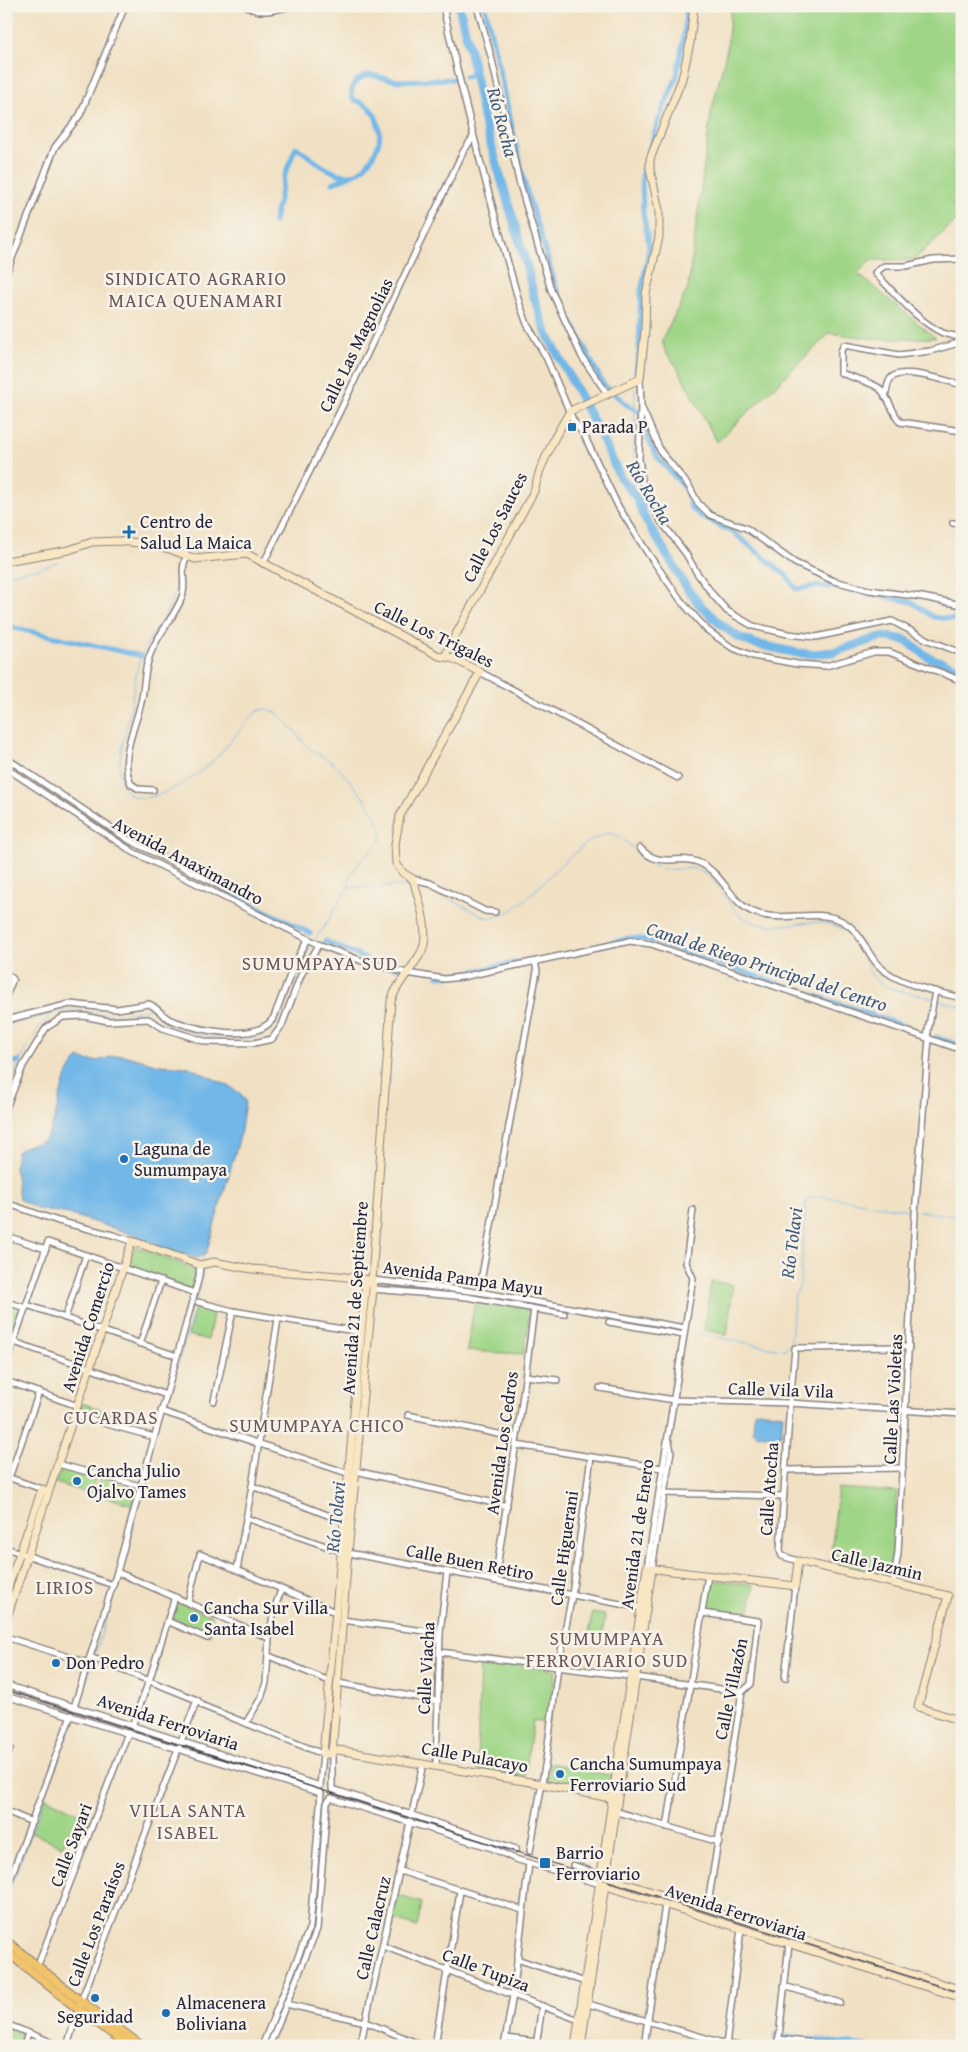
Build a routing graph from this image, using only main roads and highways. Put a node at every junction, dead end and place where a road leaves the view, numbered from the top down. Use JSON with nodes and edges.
{"nodes":[{"id":1,"x":6,"y":1941,"type":"edge"},
{"id":2,"x":6,"y":1952,"type":"edge"},
{"id":3,"x":79,"y":2005,"type":"junction"},
{"id":4,"x":135,"y":2045,"type":"edge"}],
"edges":[{"from":1,"to":3,"type":"main road"},
{"from":2,"to":3,"type":"main road"},
{"from":3,"to":4,"type":"main road"}]}
